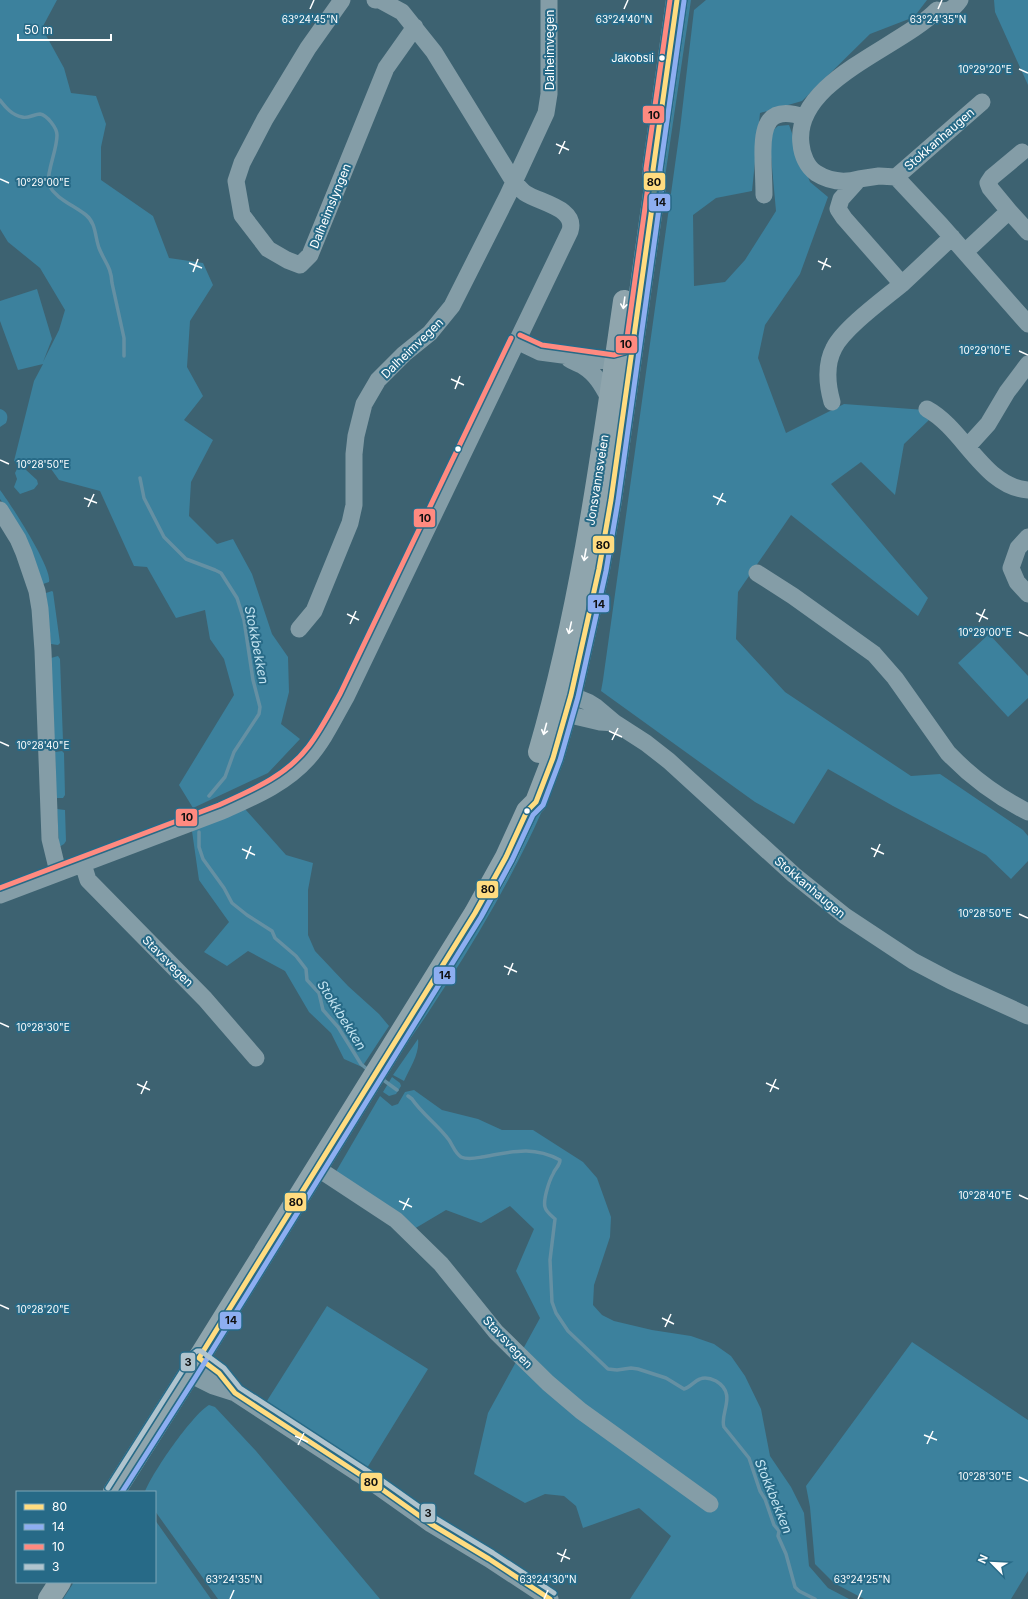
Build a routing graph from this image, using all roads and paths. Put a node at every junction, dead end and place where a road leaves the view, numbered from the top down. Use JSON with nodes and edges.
{"nodes":[{"id":1,"x":342,"y":0,"type":"edge"},
{"id":2,"x":375,"y":0,"type":"edge"},
{"id":3,"x":549,"y":0,"type":"edge"},
{"id":4,"x":677,"y":0,"type":"edge"},
{"id":5,"x":960,"y":0,"type":"edge"},
{"id":6,"x":940,"y":5,"type":"edge"},
{"id":7,"x":415,"y":27,"type":"junction"},
{"id":8,"x":982,"y":102,"type":"dead end"},
{"id":9,"x":804,"y":117,"type":"junction"},
{"id":10,"x":1022,"y":152,"type":"dead end"},
{"id":11,"x":896,"y":177,"type":"junction"},
{"id":12,"x":859,"y":180,"type":"junction"},
{"id":13,"x":514,"y":182,"type":"junction"},
{"id":14,"x":764,"y":195,"type":"dead end"},
{"id":15,"x":1009,"y":211,"type":"junction"},
{"id":16,"x":1028,"y":232,"type":"edge"},
{"id":17,"x":952,"y":237,"type":"junction"},
{"id":18,"x":966,"y":252,"type":"junction"},
{"id":19,"x":902,"y":284,"type":"junction"},
{"id":20,"x":1028,"y":324,"type":"edge"},
{"id":21,"x":523,"y":343,"type":"junction"},
{"id":22,"x":564,"y":355,"type":"junction"},
{"id":23,"x":621,"y":357,"type":"junction"},
{"id":24,"x":1028,"y":364,"type":"edge"},
{"id":25,"x":609,"y":398,"type":"junction"},
{"id":26,"x":832,"y":402,"type":"dead end"},
{"id":27,"x":927,"y":409,"type":"dead end"},
{"id":28,"x":968,"y":446,"type":"junction"},
{"id":29,"x":1028,"y":490,"type":"edge"},
{"id":30,"x":0,"y":510,"type":"edge"},
{"id":31,"x":1028,"y":537,"type":"edge"},
{"id":32,"x":757,"y":573,"type":"dead end"},
{"id":33,"x":1028,"y":594,"type":"edge"},
{"id":34,"x":299,"y":629,"type":"dead end"},
{"id":35,"x":563,"y":703,"type":"junction"},
{"id":36,"x":1028,"y":812,"type":"edge"},
{"id":37,"x":82,"y":864,"type":"junction"},
{"id":38,"x":58,"y":872,"type":"junction"},
{"id":39,"x":0,"y":895,"type":"edge"},
{"id":40,"x":1028,"y":1016,"type":"edge"},
{"id":41,"x":256,"y":1058,"type":"dead end"},
{"id":42,"x":317,"y":1168,"type":"junction"},
{"id":43,"x":194,"y":1366,"type":"junction"},
{"id":44,"x":115,"y":1491,"type":"edge"},
{"id":45,"x":710,"y":1504,"type":"dead end"},
{"id":46,"x":47,"y":1583,"type":"edge"},
{"id":47,"x":59,"y":1583,"type":"edge"},
{"id":48,"x":38,"y":1599,"type":"edge"},
{"id":49,"x":49,"y":1599,"type":"edge"},
{"id":50,"x":550,"y":1599,"type":"edge"}],
"edges":[{"from":1,"to":7,"type":"street","name":"Dalheimslyngen"},
{"from":2,"to":7,"type":"street"},
{"from":3,"to":13,"type":"street","name":"Dalheimvegen"},
{"from":4,"to":23,"type":"main road","name":"Jonsvannsveien"},
{"from":5,"to":6,"type":"street","name":"Stokkanhaugen"},
{"from":6,"to":9,"type":"street","name":"Stokkanhaugen"},
{"from":7,"to":13,"type":"street"},
{"from":8,"to":11,"type":"street","name":"Stokkanhaugen"},
{"from":9,"to":12,"type":"street","name":"Stokkanhaugen"},
{"from":9,"to":14,"type":"street"},
{"from":10,"to":15,"type":"street"},
{"from":11,"to":12,"type":"street","name":"Stokkanhaugen"},
{"from":11,"to":17,"type":"street","name":"Stokkanhaugen"},
{"from":12,"to":19,"type":"street"},
{"from":13,"to":21,"type":"street"},
{"from":13,"to":34,"type":"street","name":"Dalheimvegen"},
{"from":15,"to":16,"type":"street"},
{"from":15,"to":18,"type":"street"},
{"from":17,"to":18,"type":"street","name":"Stokkanhaugen"},
{"from":17,"to":19,"type":"street"},
{"from":18,"to":20,"type":"street","name":"Stokkanhaugen"},
{"from":19,"to":26,"type":"street"},
{"from":21,"to":22,"type":"street"},
{"from":21,"to":23,"type":"street"},
{"from":21,"to":37,"type":"street"},
{"from":22,"to":23,"type":"street"},
{"from":22,"to":25,"type":"street"},
{"from":23,"to":25,"type":"main road","name":"Jonsvannsveien"},
{"from":23,"to":35,"type":"main road","name":"Jonsvannsveien"},
{"from":24,"to":28,"type":"street"},
{"from":25,"to":35,"type":"main road","name":"Jonsvannsveien","one_way":true},
{"from":27,"to":28,"type":"street"},
{"from":28,"to":29,"type":"street"},
{"from":30,"to":38,"type":"street"},
{"from":31,"to":33,"type":"street"},
{"from":32,"to":36,"type":"street"},
{"from":35,"to":40,"type":"street","name":"Stokkanhaugen"},
{"from":35,"to":42,"type":"main road","name":"Jonsvannsveien"},
{"from":37,"to":38,"type":"street"},
{"from":37,"to":41,"type":"street","name":"Stavsvegen"},
{"from":38,"to":39,"type":"street"},
{"from":42,"to":43,"type":"main road","name":"Jonsvannsveien"},
{"from":42,"to":45,"type":"street","name":"Stavsvegen"},
{"from":43,"to":44,"type":"main road","name":"Jonsvannsveien"},
{"from":43,"to":50,"type":"street"},
{"from":46,"to":48,"type":"main road"},
{"from":47,"to":49,"type":"main road"}]}
